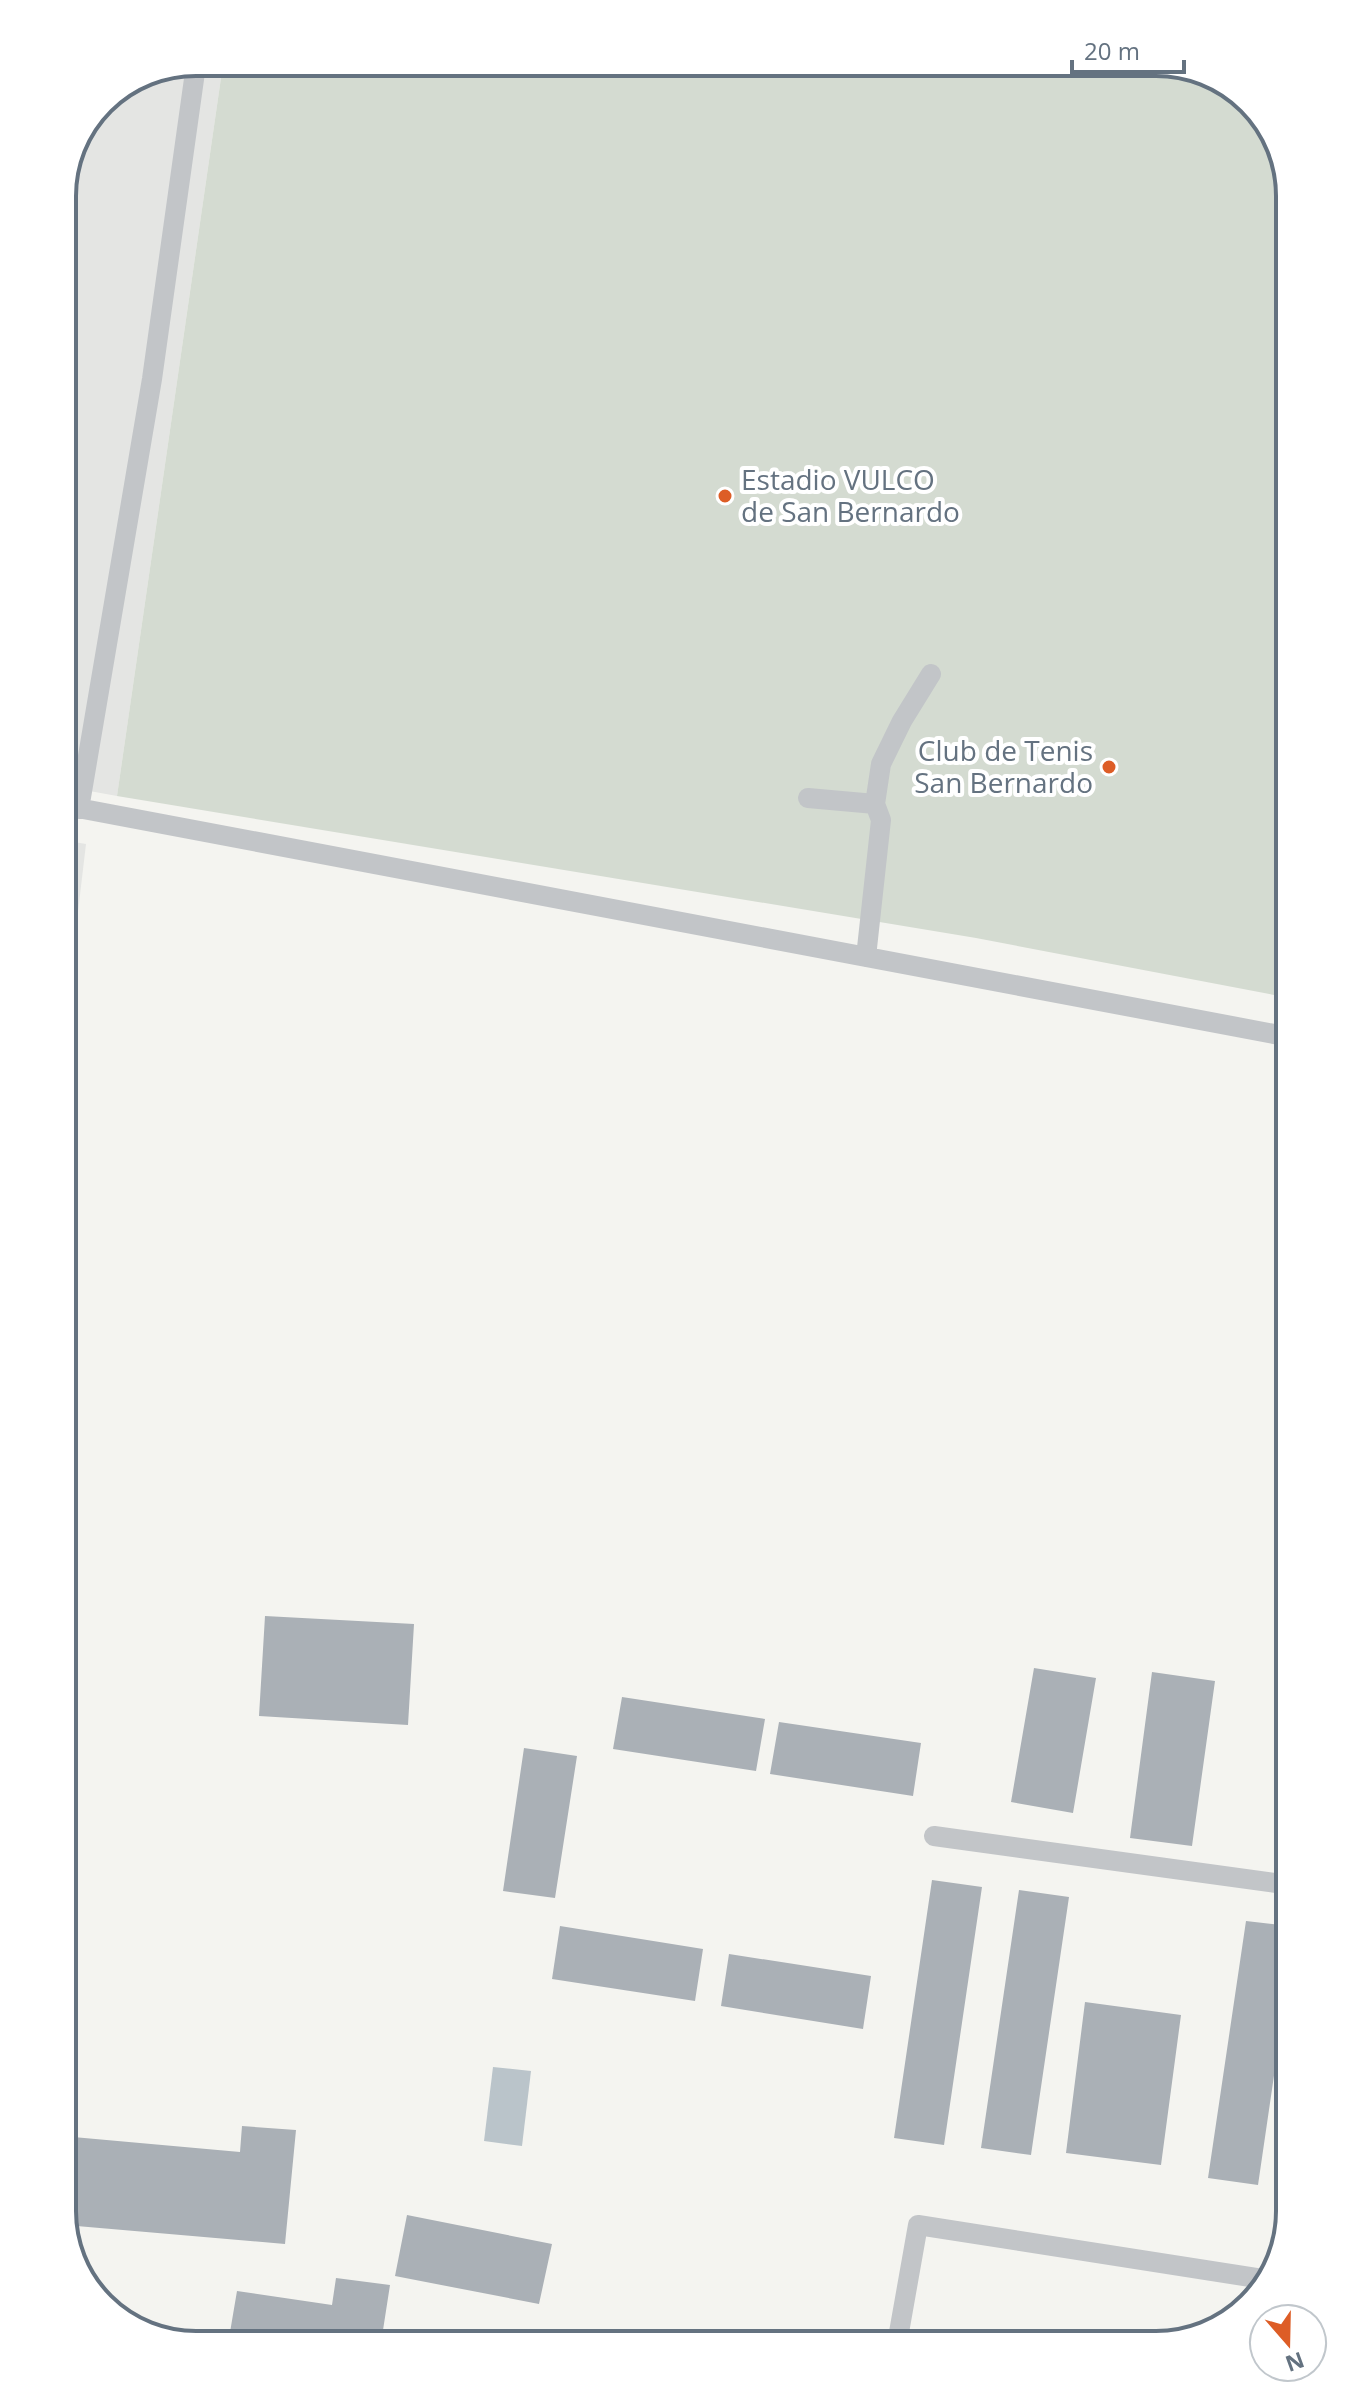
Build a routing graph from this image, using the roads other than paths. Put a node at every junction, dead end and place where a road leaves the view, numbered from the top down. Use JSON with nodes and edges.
{"nodes":[{"id":1,"x":194,"y":76,"type":"edge"},
{"id":2,"x":931,"y":674,"type":"dead end"},
{"id":3,"x":76,"y":781,"type":"edge"},
{"id":4,"x":808,"y":798,"type":"dead end"},
{"id":5,"x":875,"y":804,"type":"junction"},
{"id":6,"x":76,"y":808,"type":"edge"},
{"id":7,"x":866,"y":957,"type":"junction"},
{"id":8,"x":1276,"y":1034,"type":"edge"},
{"id":9,"x":934,"y":1836,"type":"dead end"},
{"id":10,"x":1276,"y":1883,"type":"edge"},
{"id":11,"x":1256,"y":2278,"type":"edge"},
{"id":12,"x":899,"y":2331,"type":"edge"}],
"edges":[{"from":1,"to":3,"type":"lane"},
{"from":2,"to":5,"type":"lane"},
{"from":4,"to":5,"type":"lane"},
{"from":5,"to":7,"type":"lane"},
{"from":6,"to":7,"type":"lane"},
{"from":7,"to":8,"type":"lane"},
{"from":9,"to":10,"type":"lane"},
{"from":11,"to":12,"type":"lane"}]}
